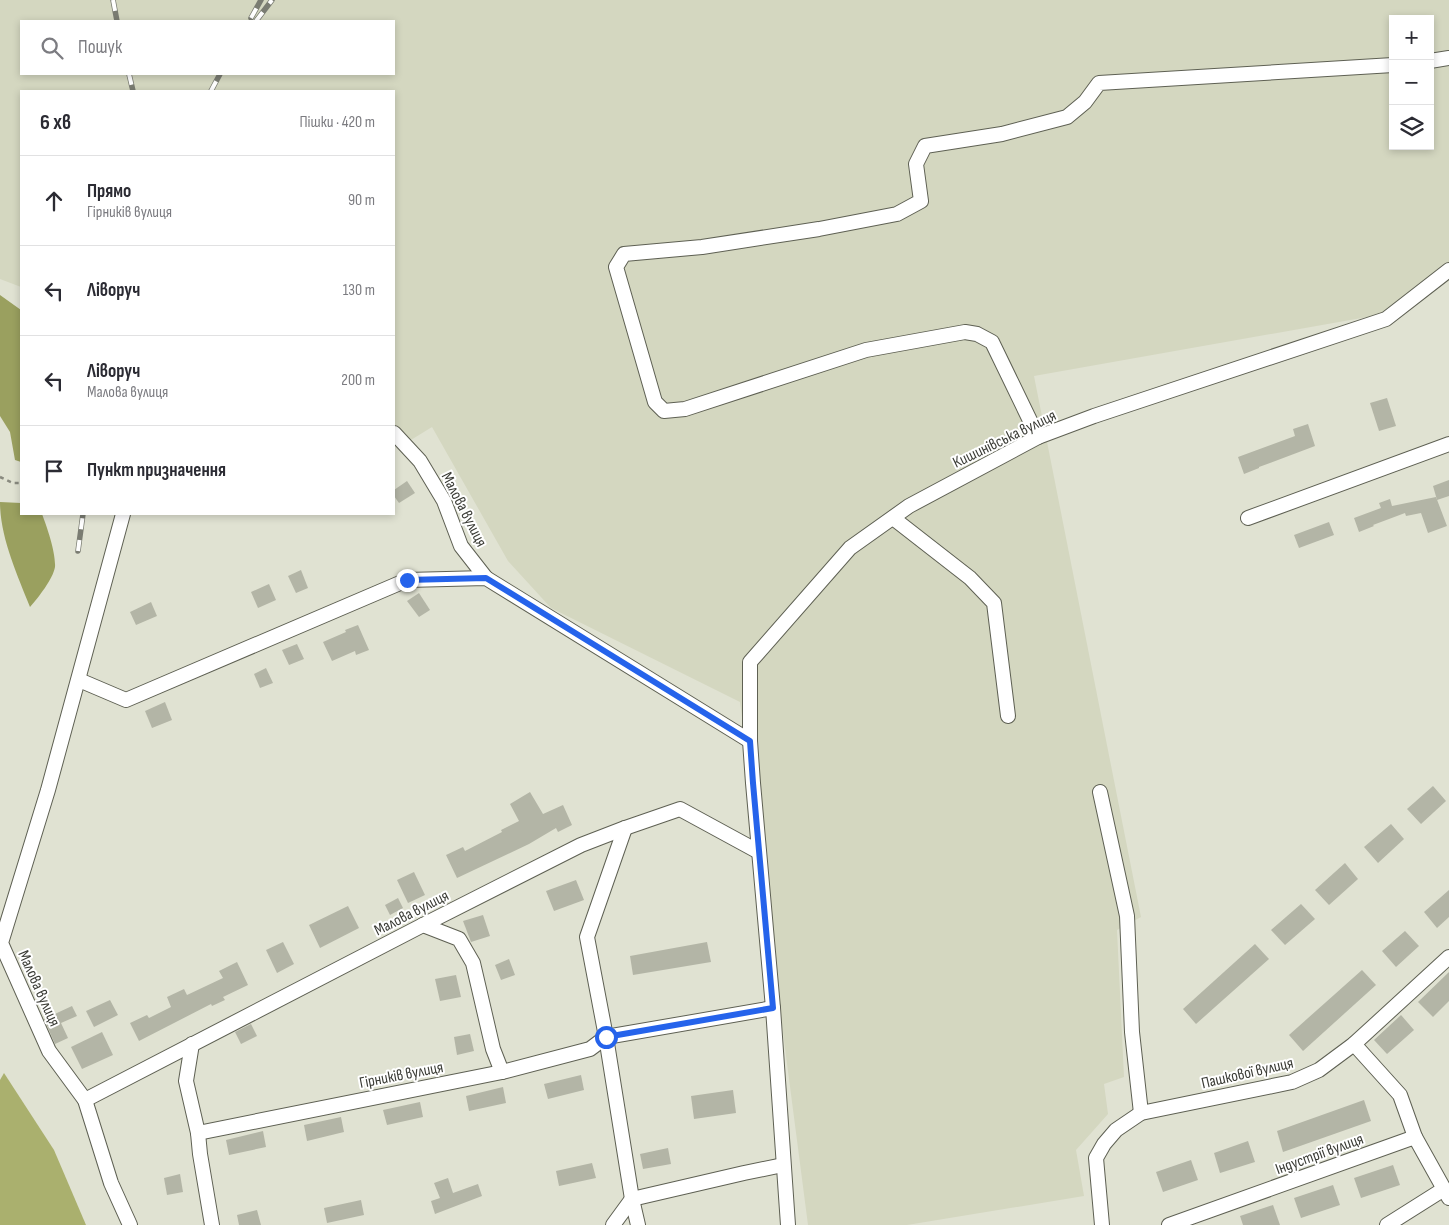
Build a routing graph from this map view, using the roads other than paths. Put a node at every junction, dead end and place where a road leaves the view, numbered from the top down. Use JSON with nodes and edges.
{"nodes":[{"id":1,"x":1449,"y":58,"type":"edge"},
{"id":2,"x":1434,"y":60,"type":"edge"},
{"id":3,"x":1389,"y":65,"type":"edge"},
{"id":4,"x":1449,"y":270,"type":"edge"},
{"id":5,"x":395,"y":434,"type":"edge"},
{"id":6,"x":1038,"y":437,"type":"junction"},
{"id":7,"x":1449,"y":444,"type":"edge"},
{"id":8,"x":123,"y":515,"type":"edge"},
{"id":9,"x":893,"y":518,"type":"junction"},
{"id":10,"x":1248,"y":518,"type":"dead end"},
{"id":11,"x":486,"y":578,"type":"junction"},
{"id":12,"x":79,"y":680,"type":"junction"},
{"id":13,"x":1008,"y":716,"type":"dead end"},
{"id":14,"x":750,"y":741,"type":"junction"},
{"id":15,"x":1100,"y":792,"type":"dead end"},
{"id":16,"x":625,"y":828,"type":"junction"},
{"id":17,"x":759,"y":852,"type":"junction"},
{"id":18,"x":423,"y":925,"type":"junction"},
{"id":19,"x":1449,"y":957,"type":"edge"},
{"id":20,"x":773,"y":1008,"type":"junction"},
{"id":21,"x":606,"y":1037,"type":"junction"},
{"id":22,"x":192,"y":1044,"type":"junction"},
{"id":23,"x":1354,"y":1044,"type":"junction"},
{"id":24,"x":502,"y":1072,"type":"junction"},
{"id":25,"x":85,"y":1100,"type":"junction"},
{"id":26,"x":1141,"y":1113,"type":"junction"},
{"id":27,"x":198,"y":1133,"type":"junction"},
{"id":28,"x":1415,"y":1137,"type":"junction"},
{"id":29,"x":784,"y":1165,"type":"junction"},
{"id":30,"x":1447,"y":1193,"type":"edge"},
{"id":31,"x":632,"y":1199,"type":"junction"},
{"id":32,"x":130,"y":1225,"type":"edge"},
{"id":33,"x":212,"y":1225,"type":"edge"},
{"id":34,"x":613,"y":1225,"type":"edge"},
{"id":35,"x":638,"y":1225,"type":"edge"},
{"id":36,"x":788,"y":1225,"type":"edge"},
{"id":37,"x":1102,"y":1225,"type":"edge"},
{"id":38,"x":1169,"y":1225,"type":"edge"},
{"id":39,"x":1387,"y":1225,"type":"edge"}],
"edges":[{"from":1,"to":2,"type":"street"},
{"from":3,"to":6,"type":"street"},
{"from":4,"to":6,"type":"street","name":"Кишинівська вулиця"},
{"from":5,"to":11,"type":"street","name":"Малова вулиця"},
{"from":6,"to":9,"type":"street","name":"Кишинівська вулиця"},
{"from":7,"to":10,"type":"street"},
{"from":8,"to":12,"type":"street","name":"Малова вулиця"},
{"from":9,"to":13,"type":"street"},
{"from":9,"to":14,"type":"street","name":"Кишинівська вулиця"},
{"from":11,"to":12,"type":"street"},
{"from":11,"to":14,"type":"street","name":"Малова вулиця"},
{"from":12,"to":25,"type":"street","name":"Малова вулиця"},
{"from":14,"to":17,"type":"street","name":"Кишинівська вулиця"},
{"from":15,"to":26,"type":"street"},
{"from":16,"to":17,"type":"street","name":"Малова вулиця"},
{"from":16,"to":18,"type":"street","name":"Малова вулиця"},
{"from":16,"to":21,"type":"street"},
{"from":17,"to":20,"type":"street","name":"Кишинівська вулиця"},
{"from":18,"to":22,"type":"street","name":"Малова вулиця"},
{"from":18,"to":24,"type":"street"},
{"from":19,"to":23,"type":"street","name":"Пашкової вулиця"},
{"from":20,"to":21,"type":"street","name":"Гірників вулиця"},
{"from":20,"to":29,"type":"street","name":"Кишинівська вулиця"},
{"from":21,"to":24,"type":"street","name":"Гірників вулиця"},
{"from":21,"to":31,"type":"street"},
{"from":22,"to":25,"type":"street","name":"Малова вулиця"},
{"from":22,"to":27,"type":"street"},
{"from":23,"to":26,"type":"street","name":"Пашкової вулиця"},
{"from":23,"to":28,"type":"street"},
{"from":24,"to":27,"type":"street","name":"Гірників вулиця"},
{"from":25,"to":32,"type":"street","name":"Малова вулиця"},
{"from":26,"to":37,"type":"street","name":"Пашкової вулиця"},
{"from":27,"to":33,"type":"street"},
{"from":28,"to":30,"type":"street"},
{"from":28,"to":38,"type":"street","name":"Індустрії вулиця"},
{"from":29,"to":31,"type":"street"},
{"from":29,"to":36,"type":"street","name":"Кишинівська вулиця"},
{"from":30,"to":39,"type":"street"},
{"from":31,"to":34,"type":"street"},
{"from":31,"to":35,"type":"street"}]}
